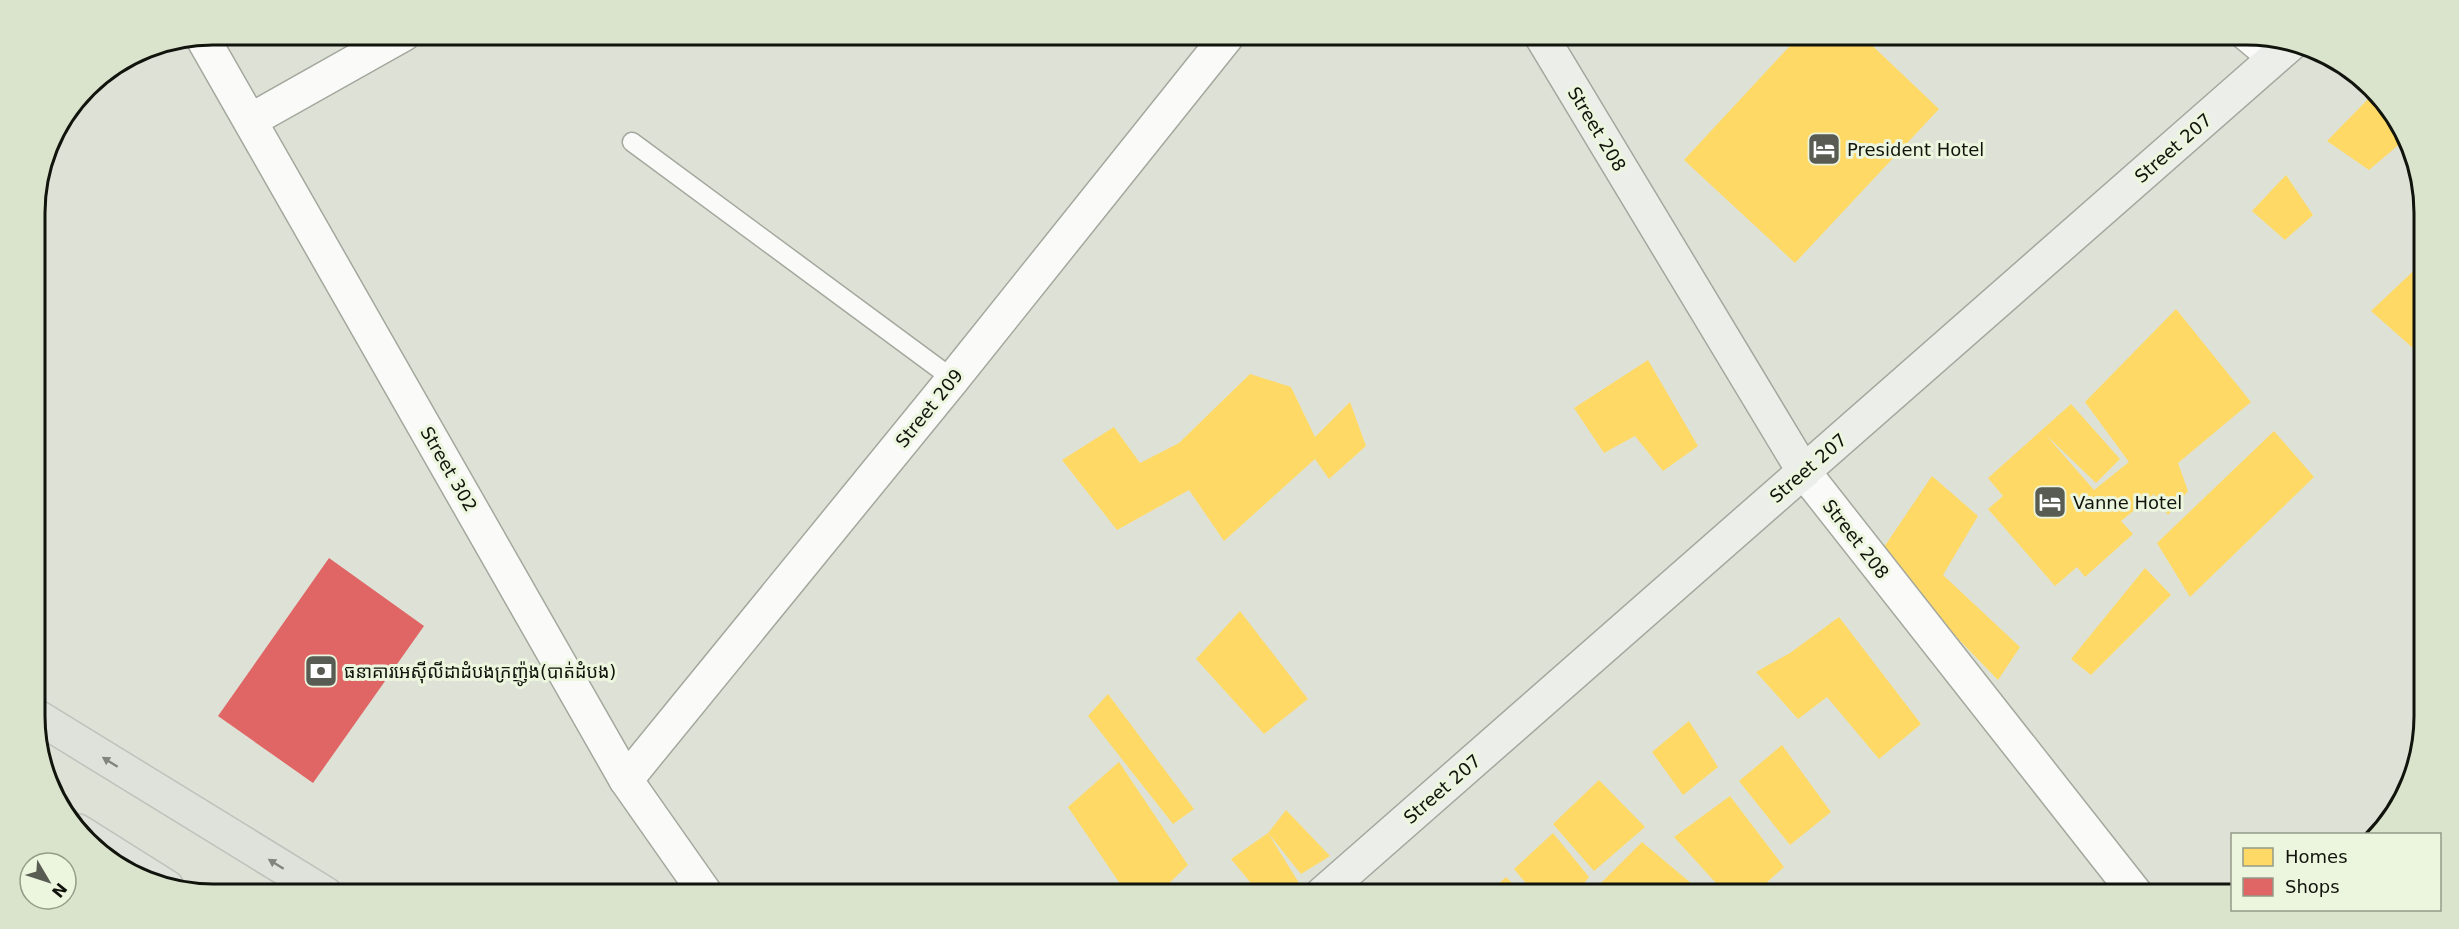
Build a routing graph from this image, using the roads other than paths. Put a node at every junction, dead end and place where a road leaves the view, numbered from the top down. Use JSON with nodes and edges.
{"nodes":[{"id":1,"x":207,"y":45,"type":"edge"},
{"id":2,"x":384,"y":45,"type":"edge"},
{"id":3,"x":1220,"y":45,"type":"edge"},
{"id":4,"x":1547,"y":45,"type":"edge"},
{"id":5,"x":2265,"y":46,"type":"edge"},
{"id":6,"x":2282,"y":53,"type":"edge"},
{"id":7,"x":251,"y":120,"type":"junction"},
{"id":8,"x":632,"y":142,"type":"dead end"},
{"id":9,"x":953,"y":379,"type":"junction"},
{"id":10,"x":1804,"y":472,"type":"junction"},
{"id":11,"x":45,"y":721,"type":"edge"},
{"id":12,"x":626,"y":780,"type":"junction"},
{"id":13,"x":310,"y":884,"type":"edge"},
{"id":14,"x":699,"y":884,"type":"edge"},
{"id":15,"x":1333,"y":884,"type":"edge"},
{"id":16,"x":2128,"y":884,"type":"edge"}],
"edges":[{"from":1,"to":7,"type":"street","name":"Street 302"},
{"from":2,"to":7,"type":"street"},
{"from":3,"to":9,"type":"street","name":"Street 209"},
{"from":4,"to":10,"type":"street","name":"Street 208"},
{"from":5,"to":6,"type":"lane"},
{"from":6,"to":10,"type":"street","name":"Street 207"},
{"from":7,"to":12,"type":"street","name":"Street 302"},
{"from":8,"to":9,"type":"lane"},
{"from":9,"to":12,"type":"street","name":"Street 209"},
{"from":10,"to":15,"type":"street","name":"Street 207"},
{"from":10,"to":16,"type":"street","name":"Street 208"},
{"from":13,"to":11,"type":"main road","one_way":true},
{"from":12,"to":14,"type":"street","name":"Street 302"}]}
